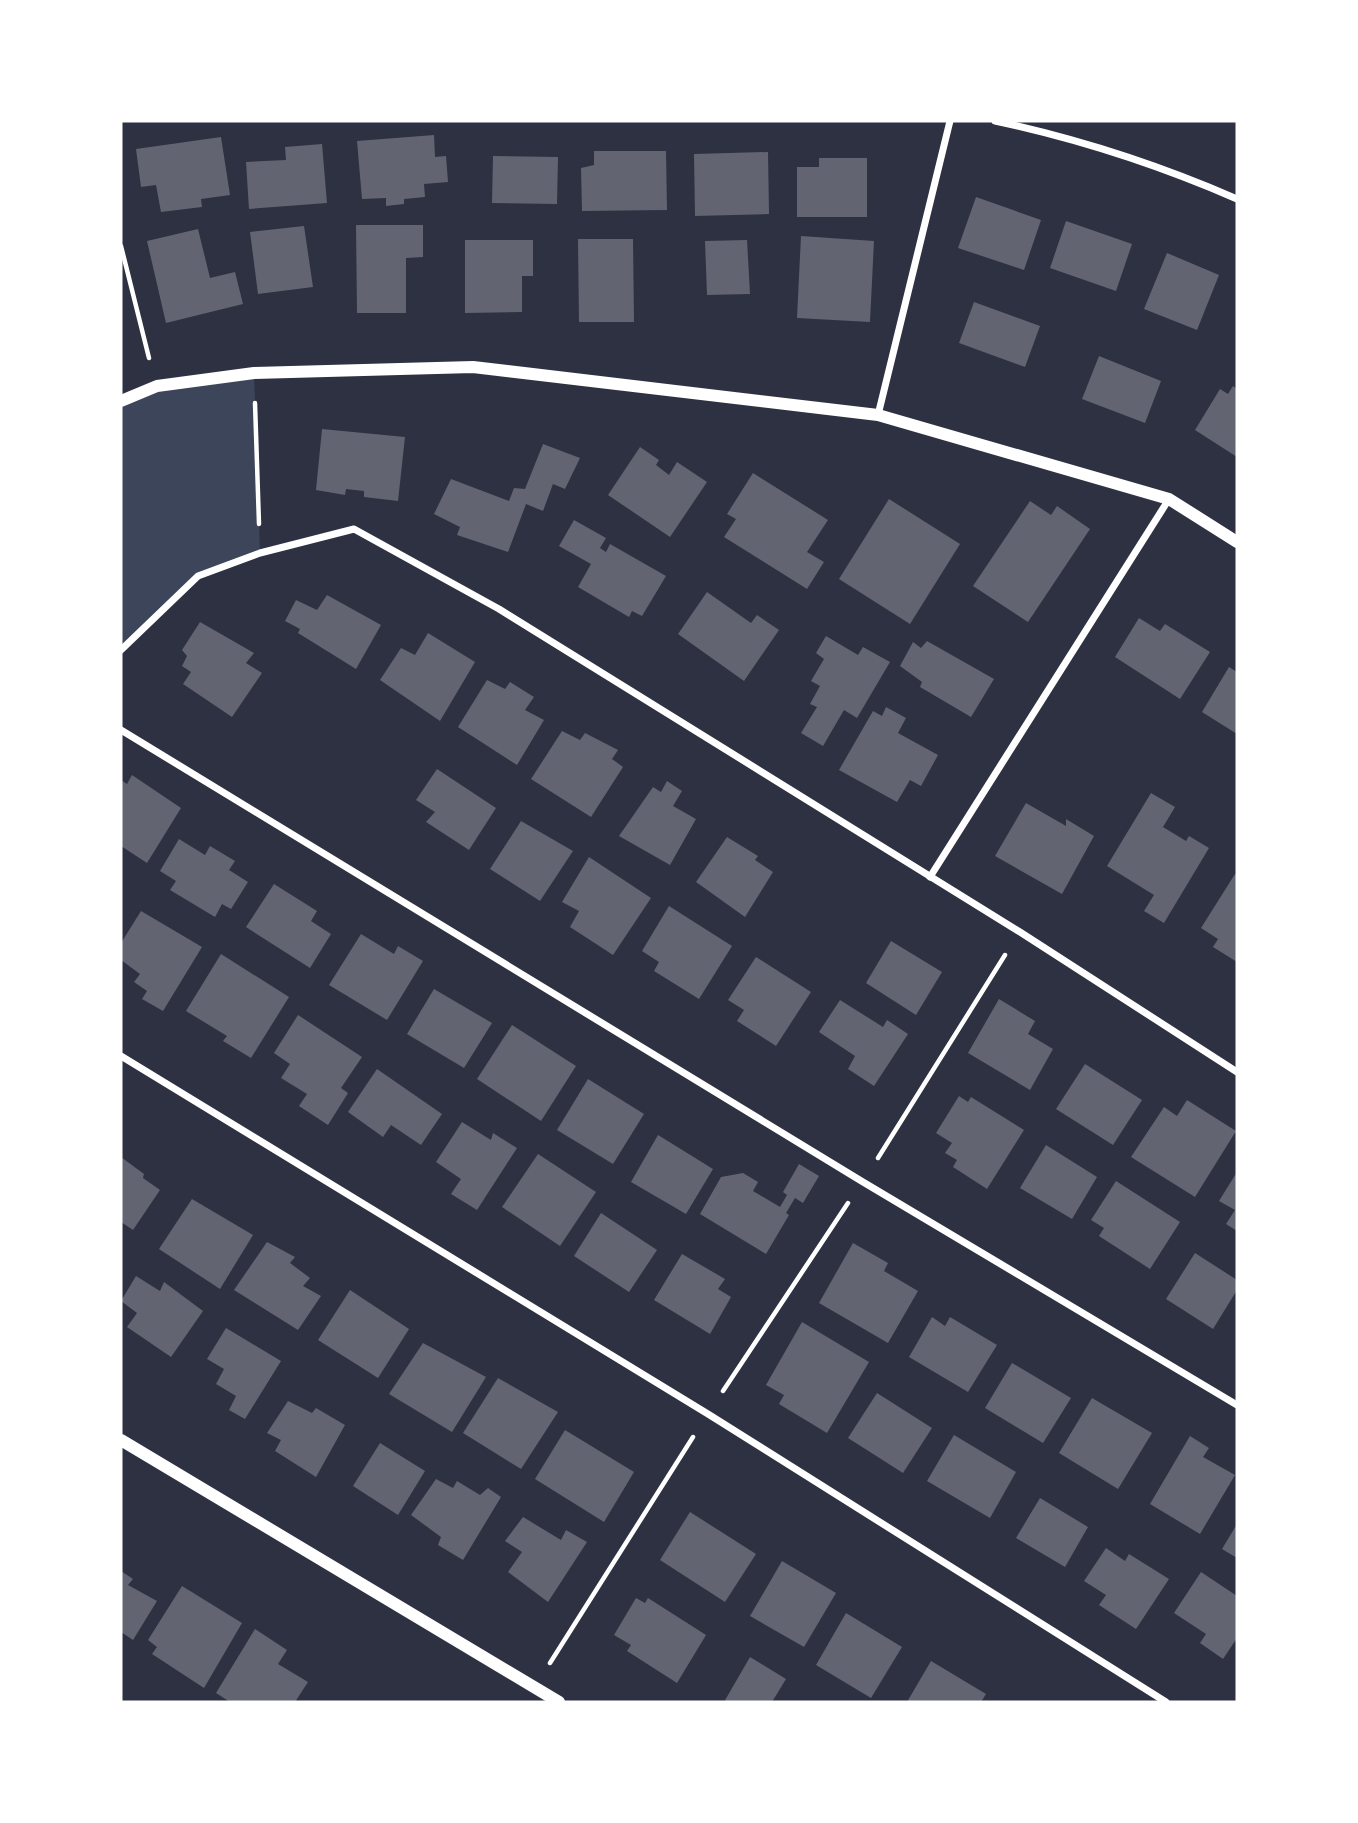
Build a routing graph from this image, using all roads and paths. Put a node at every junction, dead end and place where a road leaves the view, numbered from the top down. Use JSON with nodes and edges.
{"nodes":[{"id":1,"x":950,"y":121,"type":"edge"},
{"id":2,"x":995,"y":121,"type":"edge"},
{"id":3,"x":1237,"y":199,"type":"edge"},
{"id":4,"x":121,"y":246,"type":"edge"},
{"id":5,"x":254,"y":373,"type":"junction"},
{"id":6,"x":157,"y":386,"type":"junction"},
{"id":7,"x":121,"y":401,"type":"edge"},
{"id":8,"x":878,"y":415,"type":"junction"},
{"id":9,"x":1169,"y":499,"type":"junction"},
{"id":10,"x":1237,"y":542,"type":"edge"},
{"id":11,"x":260,"y":552,"type":"junction"},
{"id":12,"x":121,"y":650,"type":"edge"},
{"id":13,"x":121,"y":730,"type":"edge"},
{"id":14,"x":930,"y":877,"type":"junction"},
{"id":15,"x":1020,"y":932,"type":"junction"},
{"id":16,"x":121,"y":1056,"type":"edge"},
{"id":17,"x":1237,"y":1072,"type":"edge"},
{"id":18,"x":863,"y":1182,"type":"junction"},
{"id":19,"x":1237,"y":1405,"type":"edge"},
{"id":20,"x":708,"y":1414,"type":"junction"},
{"id":21,"x":121,"y":1440,"type":"edge"},
{"id":22,"x":535,"y":1688,"type":"junction"},
{"id":23,"x":559,"y":1702,"type":"edge"},
{"id":24,"x":1166,"y":1702,"type":"edge"}],
"edges":[{"from":1,"to":8,"type":"street"},
{"from":2,"to":3,"type":"street"},
{"from":4,"to":6,"type":"path"},
{"from":5,"to":6,"type":"street"},
{"from":5,"to":8,"type":"street"},
{"from":5,"to":11,"type":"path"},
{"from":6,"to":7,"type":"street"},
{"from":8,"to":9,"type":"street"},
{"from":9,"to":10,"type":"street"},
{"from":9,"to":14,"type":"street"},
{"from":11,"to":12,"type":"street"},
{"from":11,"to":14,"type":"street"},
{"from":13,"to":18,"type":"street"},
{"from":14,"to":15,"type":"street"},
{"from":15,"to":17,"type":"street"},
{"from":15,"to":18,"type":"path"},
{"from":16,"to":20,"type":"street"},
{"from":18,"to":19,"type":"street"},
{"from":18,"to":20,"type":"path"},
{"from":20,"to":22,"type":"path"},
{"from":20,"to":24,"type":"street"},
{"from":21,"to":22,"type":"street"},
{"from":22,"to":23,"type":"street"}]}
